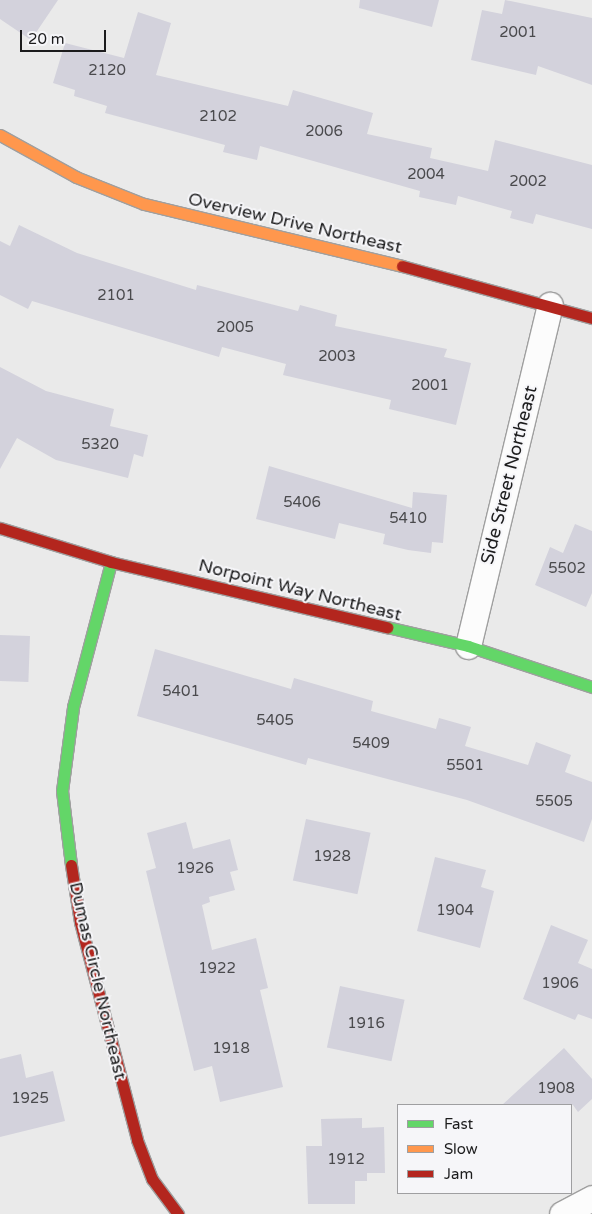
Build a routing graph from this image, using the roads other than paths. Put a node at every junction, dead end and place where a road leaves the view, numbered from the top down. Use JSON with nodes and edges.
{"nodes":[{"id":1,"x":0,"y":134,"type":"edge"},
{"id":2,"x":550,"y":304,"type":"junction"},
{"id":3,"x":592,"y":318,"type":"edge"},
{"id":4,"x":0,"y":528,"type":"edge"},
{"id":5,"x":111,"y":562,"type":"junction"},
{"id":6,"x":468,"y":646,"type":"junction"},
{"id":7,"x":592,"y":687,"type":"edge"},
{"id":8,"x":592,"y":1198,"type":"edge"},
{"id":9,"x":178,"y":1214,"type":"edge"},
{"id":10,"x":562,"y":1214,"type":"edge"}],
"edges":[{"from":1,"to":2,"type":"street","name":"Overview Drive Northeast"},
{"from":2,"to":3,"type":"street","name":"Overview Drive Northeast"},
{"from":2,"to":6,"type":"street","name":"Side Street Northeast"},
{"from":4,"to":5,"type":"street","name":"Norpoint Way Northeast"},
{"from":5,"to":6,"type":"street","name":"Norpoint Way Northeast"},
{"from":5,"to":9,"type":"street","name":"Dumas Circle Northeast"},
{"from":6,"to":7,"type":"street","name":"Norpoint Way Northeast"},
{"from":8,"to":10,"type":"street"}]}
